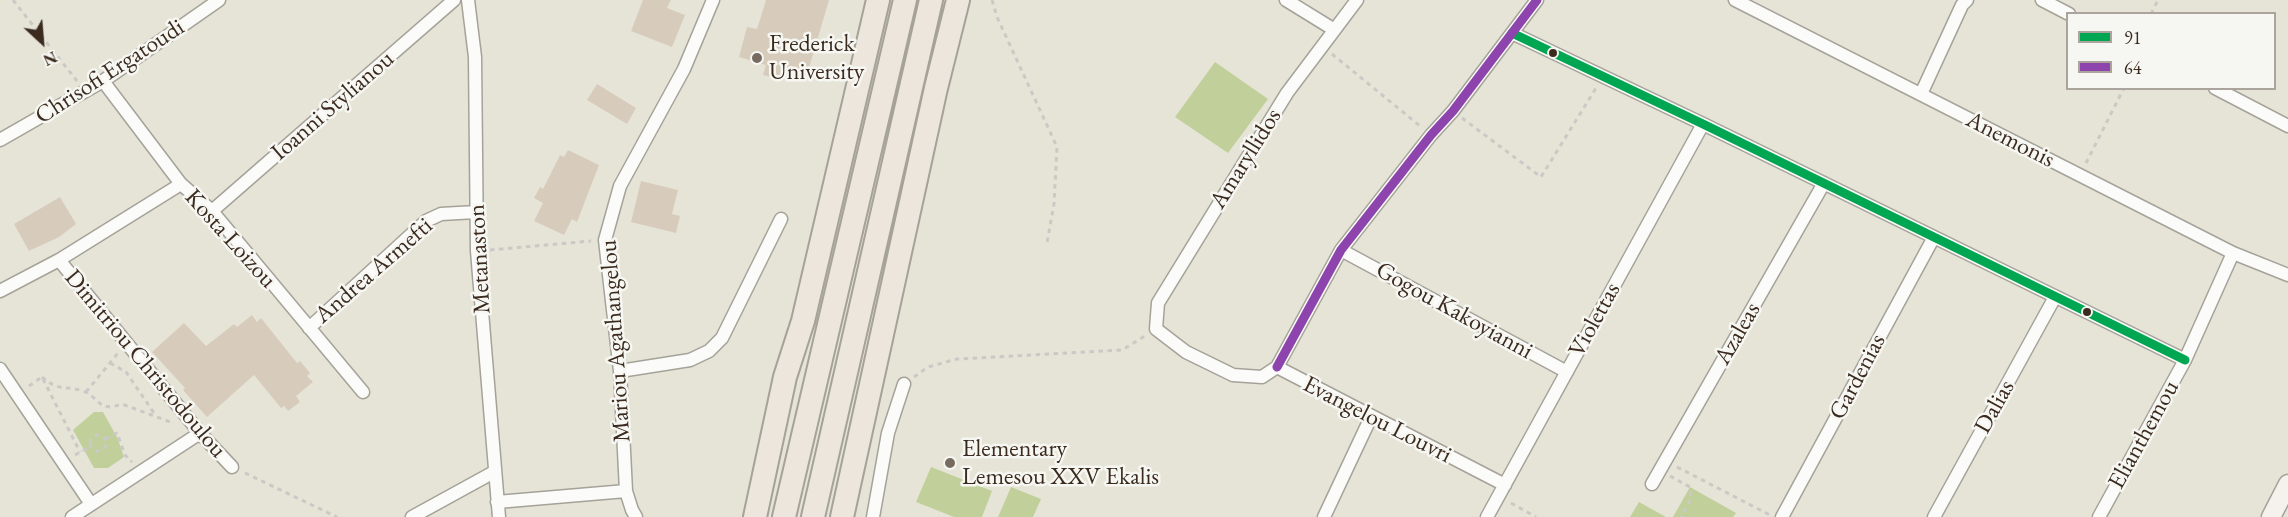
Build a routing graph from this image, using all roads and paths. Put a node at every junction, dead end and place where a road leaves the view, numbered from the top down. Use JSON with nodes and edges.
{"nodes":[{"id":1,"x":13,"y":0,"type":"edge"},
{"id":2,"x":454,"y":0,"type":"edge"},
{"id":3,"x":468,"y":0,"type":"edge"},
{"id":4,"x":712,"y":0,"type":"edge"},
{"id":5,"x":878,"y":0,"type":"edge"},
{"id":6,"x":904,"y":0,"type":"edge"},
{"id":7,"x":931,"y":0,"type":"edge"},
{"id":8,"x":958,"y":0,"type":"edge"},
{"id":9,"x":992,"y":0,"type":"edge"},
{"id":10,"x":1286,"y":0,"type":"edge"},
{"id":11,"x":1357,"y":0,"type":"edge"},
{"id":12,"x":1537,"y":0,"type":"edge"},
{"id":13,"x":1735,"y":0,"type":"edge"},
{"id":14,"x":1967,"y":0,"type":"edge"},
{"id":15,"x":2042,"y":0,"type":"edge"},
{"id":16,"x":215,"y":1,"type":"edge"},
{"id":17,"x":2066,"y":12,"type":"edge"},
{"id":18,"x":1333,"y":29,"type":"junction"},
{"id":19,"x":1512,"y":33,"type":"junction"},
{"id":20,"x":1321,"y":46,"type":"junction"},
{"id":21,"x":1603,"y":76,"type":"junction"},
{"id":22,"x":103,"y":81,"type":"junction"},
{"id":23,"x":2123,"y":90,"type":"edge"},
{"id":24,"x":2219,"y":90,"type":"edge"},
{"id":25,"x":86,"y":92,"type":"junction"},
{"id":26,"x":1921,"y":94,"type":"junction"},
{"id":27,"x":1453,"y":111,"type":"junction"},
{"id":28,"x":1703,"y":124,"type":"junction"},
{"id":29,"x":2288,"y":126,"type":"edge"},
{"id":30,"x":1431,"y":135,"type":"junction"},
{"id":31,"x":0,"y":140,"type":"edge"},
{"id":32,"x":2079,"y":175,"type":"junction"},
{"id":33,"x":1824,"y":183,"type":"junction"},
{"id":34,"x":181,"y":184,"type":"junction"},
{"id":35,"x":212,"y":212,"type":"junction"},
{"id":36,"x":476,"y":213,"type":"junction"},
{"id":37,"x":781,"y":219,"type":"dead end"},
{"id":38,"x":1934,"y":237,"type":"junction"},
{"id":39,"x":605,"y":240,"type":"junction"},
{"id":40,"x":1047,"y":243,"type":"dead end"},
{"id":41,"x":1341,"y":250,"type":"junction"},
{"id":42,"x":477,"y":251,"type":"junction"},
{"id":43,"x":2233,"y":254,"type":"junction"},
{"id":44,"x":59,"y":260,"type":"junction"},
{"id":45,"x":2288,"y":275,"type":"edge"},
{"id":46,"x":0,"y":291,"type":"edge"},
{"id":47,"x":2055,"y":297,"type":"junction"},
{"id":48,"x":309,"y":328,"type":"junction"},
{"id":49,"x":1156,"y":329,"type":"junction"},
{"id":50,"x":126,"y":344,"type":"junction"},
{"id":51,"x":2185,"y":360,"type":"junction"},
{"id":52,"x":110,"y":363,"type":"junction"},
{"id":53,"x":1276,"y":367,"type":"junction"},
{"id":54,"x":0,"y":369,"type":"edge"},
{"id":55,"x":620,"y":371,"type":"junction"},
{"id":56,"x":1567,"y":372,"type":"junction"},
{"id":57,"x":42,"y":377,"type":"junction"},
{"id":58,"x":786,"y":377,"type":"junction"},
{"id":59,"x":904,"y":384,"type":"joint"},
{"id":60,"x":26,"y":389,"type":"dead end"},
{"id":61,"x":86,"y":392,"type":"junction"},
{"id":62,"x":363,"y":392,"type":"dead end"},
{"id":63,"x":157,"y":417,"type":"junction"},
{"id":64,"x":1371,"y":417,"type":"junction"},
{"id":65,"x":200,"y":433,"type":"junction"},
{"id":66,"x":105,"y":439,"type":"junction"},
{"id":67,"x":91,"y":446,"type":"junction"},
{"id":68,"x":80,"y":452,"type":"junction"},
{"id":69,"x":63,"y":462,"type":"junction"},
{"id":70,"x":1662,"y":465,"type":"junction"},
{"id":71,"x":854,"y":466,"type":"junction"},
{"id":72,"x":232,"y":467,"type":"joint"},
{"id":73,"x":142,"y":471,"type":"junction"},
{"id":74,"x":494,"y":472,"type":"junction"},
{"id":75,"x":2288,"y":483,"type":"edge"},
{"id":76,"x":1652,"y":484,"type":"dead end"},
{"id":77,"x":626,"y":490,"type":"junction"},
{"id":78,"x":1502,"y":491,"type":"junction"},
{"id":79,"x":497,"y":502,"type":"junction"},
{"id":80,"x":91,"y":504,"type":"junction"},
{"id":81,"x":72,"y":517,"type":"edge"},
{"id":82,"x":336,"y":517,"type":"edge"},
{"id":83,"x":412,"y":517,"type":"edge"},
{"id":84,"x":499,"y":517,"type":"edge"},
{"id":85,"x":636,"y":517,"type":"edge"},
{"id":86,"x":755,"y":517,"type":"edge"},
{"id":87,"x":764,"y":517,"type":"edge"},
{"id":88,"x":784,"y":517,"type":"edge"},
{"id":89,"x":813,"y":517,"type":"edge"},
{"id":90,"x":836,"y":517,"type":"edge"},
{"id":91,"x":842,"y":517,"type":"edge"},
{"id":92,"x":873,"y":517,"type":"edge"},
{"id":93,"x":1324,"y":517,"type":"edge"},
{"id":94,"x":1487,"y":517,"type":"edge"},
{"id":95,"x":1536,"y":517,"type":"edge"},
{"id":96,"x":1681,"y":517,"type":"edge"},
{"id":97,"x":1775,"y":517,"type":"edge"},
{"id":98,"x":1782,"y":517,"type":"edge"},
{"id":99,"x":1934,"y":517,"type":"edge"},
{"id":100,"x":2099,"y":517,"type":"edge"},
{"id":101,"x":2271,"y":517,"type":"edge"}],
"edges":[{"from":1,"to":25,"type":"path"},
{"from":2,"to":35,"type":"street","name":"Ioanni Stylianou"},
{"from":3,"to":36,"type":"street","name":"Metanaston"},
{"from":4,"to":39,"type":"street","name":"Mariou Agathangelou"},
{"from":5,"to":58,"type":"highway"},
{"from":6,"to":88,"type":"highway"},
{"from":7,"to":89,"type":"highway"},
{"from":8,"to":71,"type":"highway"},
{"from":9,"to":40,"type":"path"},
{"from":10,"to":18,"type":"street"},
{"from":11,"to":18,"type":"street","name":"Amaryllidos"},
{"from":12,"to":19,"type":"street"},
{"from":13,"to":26,"type":"street","name":"Anemonis"},
{"from":14,"to":26,"type":"street"},
{"from":15,"to":17,"type":"street"},
{"from":16,"to":22,"type":"street","name":"Chrisofi Ergatoudi"},
{"from":18,"to":20,"type":"street","name":"Amaryllidos"},
{"from":19,"to":21,"type":"street"},
{"from":19,"to":27,"type":"street"},
{"from":20,"to":30,"type":"path"},
{"from":20,"to":49,"type":"street","name":"Amaryllidos"},
{"from":21,"to":27,"type":"path"},
{"from":21,"to":28,"type":"street"},
{"from":22,"to":25,"type":"street","name":"Chrisofi Ergatoudi"},
{"from":22,"to":34,"type":"street","name":"Kosta Loizou"},
{"from":23,"to":32,"type":"path"},
{"from":24,"to":29,"type":"street"},
{"from":25,"to":31,"type":"street","name":"Chrisofi Ergatoudi"},
{"from":26,"to":32,"type":"street","name":"Anemonis"},
{"from":27,"to":30,"type":"street"},
{"from":28,"to":33,"type":"street"},
{"from":28,"to":56,"type":"street","name":"Violettas"},
{"from":30,"to":41,"type":"street"},
{"from":32,"to":43,"type":"street","name":"Anemonis"},
{"from":33,"to":38,"type":"street"},
{"from":33,"to":70,"type":"street","name":"Azaleas"},
{"from":34,"to":35,"type":"street","name":"Kosta Loizou"},
{"from":34,"to":44,"type":"street"},
{"from":35,"to":48,"type":"street","name":"Kosta Loizou"},
{"from":36,"to":42,"type":"street","name":"Metanaston"},
{"from":36,"to":48,"type":"street","name":"Andrea Armefti"},
{"from":37,"to":55,"type":"street"},
{"from":38,"to":47,"type":"street"},
{"from":38,"to":98,"type":"street","name":"Gardenias"},
{"from":39,"to":42,"type":"path"},
{"from":39,"to":55,"type":"street","name":"Mariou Agathangelou"},
{"from":41,"to":53,"type":"street"},
{"from":41,"to":56,"type":"street","name":"Gogou Kakoyianni"},
{"from":42,"to":74,"type":"street","name":"Metanaston"},
{"from":43,"to":45,"type":"street","name":"Anemonis"},
{"from":43,"to":51,"type":"street","name":"Elianthemou"},
{"from":44,"to":46,"type":"street"},
{"from":44,"to":50,"type":"street","name":"Dimitriou Christodoulou"},
{"from":47,"to":51,"type":"street"},
{"from":47,"to":99,"type":"street","name":"Dalias"},
{"from":48,"to":62,"type":"street","name":"Kosta Loizou"},
{"from":49,"to":53,"type":"street","name":"Evangelou Louvri"},
{"from":49,"to":59,"type":"path"},
{"from":50,"to":52,"type":"path"},
{"from":50,"to":65,"type":"street","name":"Dimitriou Christodoulou"},
{"from":51,"to":100,"type":"street","name":"Elianthemou"},
{"from":52,"to":61,"type":"path"},
{"from":52,"to":63,"type":"path"},
{"from":53,"to":64,"type":"street","name":"Evangelou Louvri"},
{"from":54,"to":69,"type":"street"},
{"from":55,"to":77,"type":"street","name":"Mariou Agathangelou"},
{"from":56,"to":78,"type":"street","name":"Violettas"},
{"from":57,"to":60,"type":"path"},
{"from":57,"to":61,"type":"path"},
{"from":57,"to":68,"type":"path"},
{"from":58,"to":86,"type":"highway"},
{"from":58,"to":87,"type":"highway"},
{"from":59,"to":92,"type":"street"},
{"from":61,"to":63,"type":"path"},
{"from":63,"to":65,"type":"path"},
{"from":64,"to":78,"type":"street","name":"Evangelou Louvri"},
{"from":64,"to":93,"type":"street"},
{"from":65,"to":72,"type":"street","name":"Dimitriou Christodoulou"},
{"from":65,"to":73,"type":"street"},
{"from":66,"to":67,"type":"path"},
{"from":66,"to":67,"type":"path"},
{"from":66,"to":73,"type":"path"},
{"from":67,"to":68,"type":"path"},
{"from":68,"to":69,"type":"path"},
{"from":69,"to":80,"type":"street"},
{"from":70,"to":76,"type":"street","name":"Azaleas"},
{"from":70,"to":96,"type":"path"},
{"from":70,"to":97,"type":"path"},
{"from":71,"to":90,"type":"highway"},
{"from":71,"to":91,"type":"highway"},
{"from":72,"to":82,"type":"path"},
{"from":73,"to":80,"type":"street"},
{"from":74,"to":79,"type":"street","name":"Metanaston"},
{"from":74,"to":83,"type":"street"},
{"from":75,"to":101,"type":"street"},
{"from":77,"to":79,"type":"street"},
{"from":77,"to":85,"type":"street","name":"Mariou Agathangelou"},
{"from":78,"to":94,"type":"street","name":"Violettas"},
{"from":78,"to":95,"type":"path"},
{"from":79,"to":84,"type":"street","name":"Metanaston"},
{"from":80,"to":81,"type":"street"}]}
